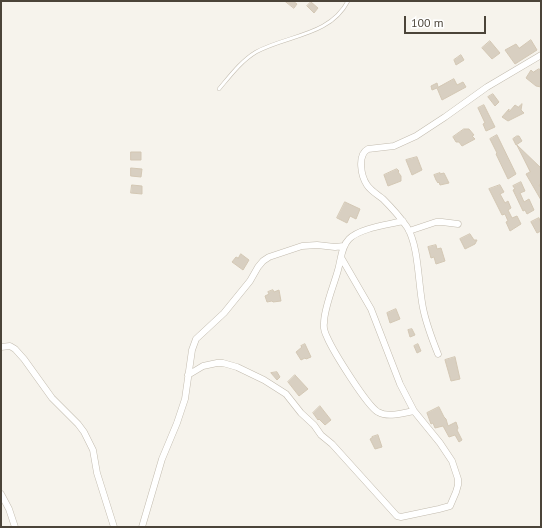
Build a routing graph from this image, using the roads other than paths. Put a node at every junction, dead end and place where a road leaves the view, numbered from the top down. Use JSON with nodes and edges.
{"nodes":[{"id":1,"x":348,"y":1,"type":"edge"},
{"id":2,"x":541,"y":55,"type":"edge"},
{"id":3,"x":219,"y":89,"type":"dead end"},
{"id":4,"x":403,"y":221,"type":"junction"},
{"id":5,"x":458,"y":224,"type":"dead end"},
{"id":6,"x":409,"y":231,"type":"junction"},
{"id":7,"x":344,"y":246,"type":"junction"},
{"id":8,"x":342,"y":259,"type":"junction"},
{"id":9,"x":1,"y":347,"type":"edge"},
{"id":10,"x":438,"y":354,"type":"dead end"},
{"id":11,"x":188,"y":375,"type":"junction"},
{"id":12,"x":414,"y":411,"type":"junction"},
{"id":13,"x":1,"y":494,"type":"edge"},
{"id":14,"x":15,"y":527,"type":"edge"},
{"id":15,"x":114,"y":527,"type":"edge"},
{"id":16,"x":142,"y":527,"type":"edge"}],
"edges":[{"from":1,"to":3,"type":"lane"},
{"from":2,"to":4,"type":"street"},
{"from":4,"to":6,"type":"street"},
{"from":4,"to":7,"type":"street"},
{"from":5,"to":6,"type":"street"},
{"from":6,"to":10,"type":"street"},
{"from":7,"to":8,"type":"street"},
{"from":7,"to":11,"type":"street"},
{"from":8,"to":12,"type":"street"},
{"from":8,"to":12,"type":"street"},
{"from":9,"to":15,"type":"street"},
{"from":11,"to":12,"type":"street"},
{"from":11,"to":16,"type":"street"},
{"from":13,"to":14,"type":"street"}]}
